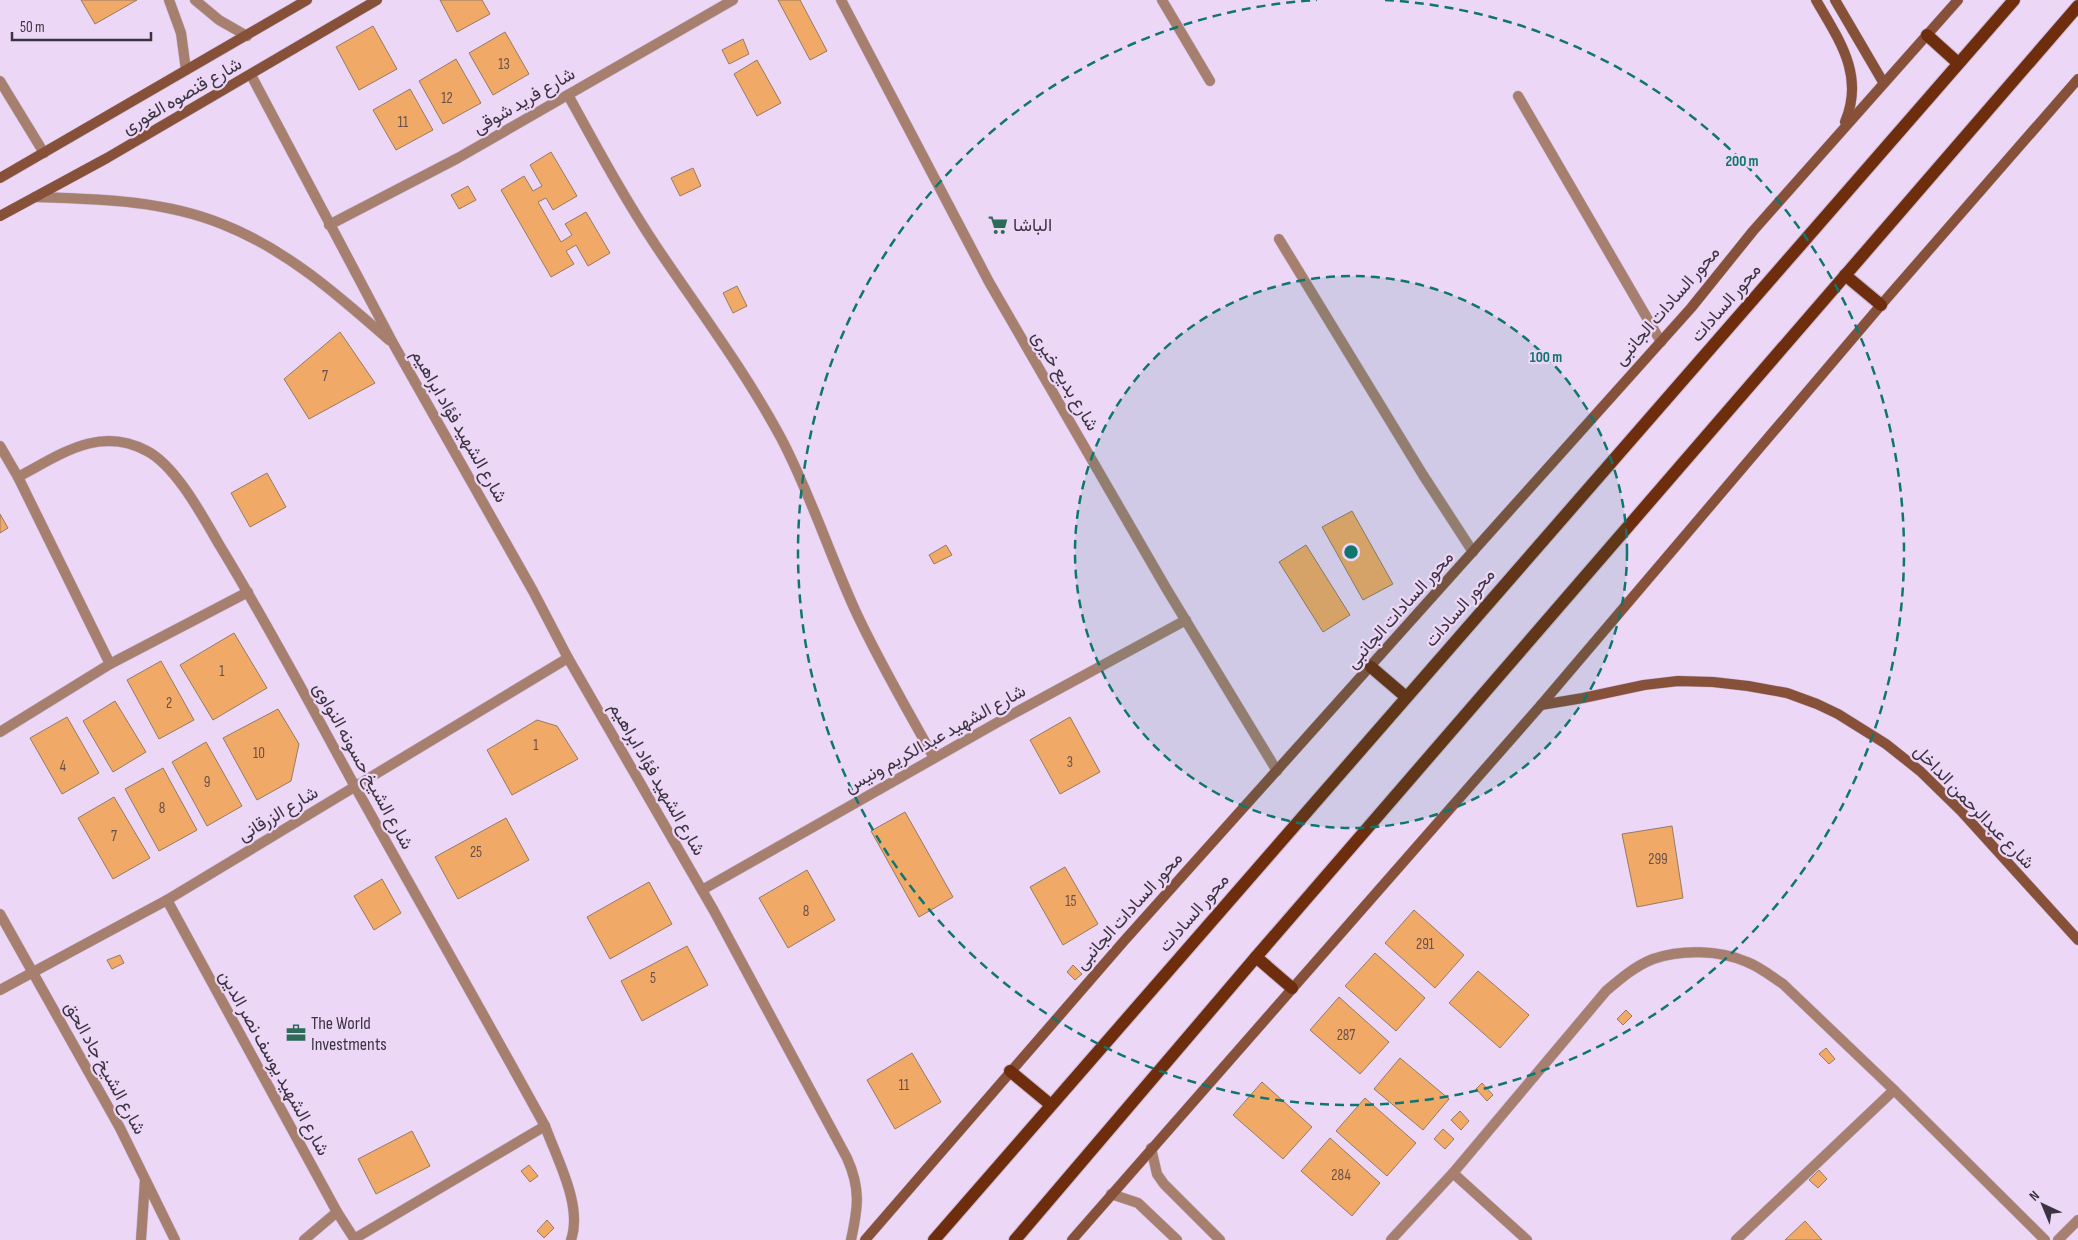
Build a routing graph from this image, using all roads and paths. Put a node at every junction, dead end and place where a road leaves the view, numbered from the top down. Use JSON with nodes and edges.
{"nodes":[{"id":1,"x":169,"y":0,"type":"edge"},
{"id":2,"x":195,"y":0,"type":"edge"},
{"id":3,"x":307,"y":0,"type":"edge"},
{"id":4,"x":378,"y":0,"type":"edge"},
{"id":5,"x":734,"y":0,"type":"edge"},
{"id":6,"x":840,"y":0,"type":"edge"},
{"id":7,"x":1162,"y":0,"type":"edge"},
{"id":8,"x":1816,"y":0,"type":"edge"},
{"id":9,"x":1834,"y":0,"type":"edge"},
{"id":10,"x":1958,"y":0,"type":"edge"},
{"id":11,"x":2014,"y":0,"type":"edge"},
{"id":12,"x":2078,"y":6,"type":"edge"},
{"id":13,"x":1927,"y":35,"type":"junction"},
{"id":14,"x":247,"y":36,"type":"junction"},
{"id":15,"x":1958,"y":63,"type":"junction"},
{"id":16,"x":186,"y":70,"type":"junction"},
{"id":17,"x":251,"y":75,"type":"junction"},
{"id":18,"x":2078,"y":79,"type":"edge"},
{"id":19,"x":0,"y":81,"type":"edge"},
{"id":20,"x":1210,"y":81,"type":"dead end"},
{"id":21,"x":1883,"y":82,"type":"junction"},
{"id":22,"x":568,"y":95,"type":"junction"},
{"id":23,"x":1518,"y":96,"type":"dead end"},
{"id":24,"x":1841,"y":131,"type":"junction"},
{"id":25,"x":44,"y":153,"type":"junction"},
{"id":26,"x":0,"y":178,"type":"edge"},
{"id":27,"x":35,"y":197,"type":"junction"},
{"id":28,"x":0,"y":216,"type":"edge"},
{"id":29,"x":329,"y":225,"type":"junction"},
{"id":30,"x":1279,"y":239,"type":"dead end"},
{"id":31,"x":1845,"y":275,"type":"junction"},
{"id":32,"x":1881,"y":304,"type":"junction"},
{"id":33,"x":1661,"y":342,"type":"junction"},
{"id":34,"x":394,"y":345,"type":"junction"},
{"id":35,"x":0,"y":446,"type":"edge"},
{"id":36,"x":18,"y":477,"type":"junction"},
{"id":37,"x":1473,"y":552,"type":"junction"},
{"id":38,"x":248,"y":592,"type":"junction"},
{"id":39,"x":1186,"y":620,"type":"junction"},
{"id":40,"x":568,"y":658,"type":"junction"},
{"id":41,"x":110,"y":664,"type":"junction"},
{"id":42,"x":1371,"y":667,"type":"junction"},
{"id":43,"x":1406,"y":697,"type":"junction"},
{"id":44,"x":1541,"y":704,"type":"junction"},
{"id":45,"x":0,"y":732,"type":"edge"},
{"id":46,"x":934,"y":758,"type":"junction"},
{"id":47,"x":1277,"y":771,"type":"junction"},
{"id":48,"x":355,"y":786,"type":"junction"},
{"id":49,"x":702,"y":890,"type":"junction"},
{"id":50,"x":167,"y":900,"type":"junction"},
{"id":51,"x":0,"y":914,"type":"edge"},
{"id":52,"x":2078,"y":940,"type":"edge"},
{"id":53,"x":1256,"y":957,"type":"junction"},
{"id":54,"x":33,"y":971,"type":"junction"},
{"id":55,"x":1292,"y":988,"type":"junction"},
{"id":56,"x":0,"y":990,"type":"edge"},
{"id":57,"x":1010,"y":1071,"type":"junction"},
{"id":58,"x":1894,"y":1090,"type":"junction"},
{"id":59,"x":1050,"y":1105,"type":"junction"},
{"id":60,"x":545,"y":1126,"type":"junction"},
{"id":61,"x":1151,"y":1148,"type":"junction"},
{"id":62,"x":1453,"y":1173,"type":"junction"},
{"id":63,"x":145,"y":1179,"type":"junction"},
{"id":64,"x":1111,"y":1194,"type":"junction"},
{"id":65,"x":337,"y":1212,"type":"junction"},
{"id":66,"x":2078,"y":1220,"type":"edge"},
{"id":67,"x":355,"y":1239,"type":"edge"},
{"id":68,"x":141,"y":1240,"type":"edge"},
{"id":69,"x":175,"y":1240,"type":"edge"},
{"id":70,"x":304,"y":1240,"type":"edge"},
{"id":71,"x":570,"y":1240,"type":"edge"},
{"id":72,"x":851,"y":1240,"type":"edge"},
{"id":73,"x":865,"y":1240,"type":"edge"},
{"id":74,"x":934,"y":1240,"type":"edge"},
{"id":75,"x":1015,"y":1240,"type":"edge"},
{"id":76,"x":1072,"y":1240,"type":"edge"},
{"id":77,"x":1177,"y":1240,"type":"edge"},
{"id":78,"x":1220,"y":1240,"type":"edge"},
{"id":79,"x":1391,"y":1240,"type":"edge"},
{"id":80,"x":1527,"y":1240,"type":"edge"},
{"id":81,"x":1736,"y":1240,"type":"edge"},
{"id":82,"x":2045,"y":1240,"type":"edge"},
{"id":83,"x":2058,"y":1240,"type":"edge"}],
"edges":[{"from":1,"to":16,"type":"street"},
{"from":2,"to":14,"type":"street"},
{"from":3,"to":14,"type":"street","name":"شارع قنصوه الغورى"},
{"from":4,"to":17,"type":"street","name":"شارع قنصوه الغورى"},
{"from":5,"to":22,"type":"street","name":"شارع فريد شوقى"},
{"from":6,"to":39,"type":"street","name":"شارع بديع خيرى"},
{"from":7,"to":20,"type":"street"},
{"from":8,"to":24,"type":"street"},
{"from":9,"to":21,"type":"street"},
{"from":10,"to":13,"type":"street","name":"محور السادات الجانبى"},
{"from":11,"to":15,"type":"main road","name":"محور السادات"},
{"from":12,"to":31,"type":"main road"},
{"from":13,"to":15,"type":"main road"},
{"from":13,"to":21,"type":"street","name":"محور السادات الجانبى"},
{"from":14,"to":16,"type":"street","name":"شارع قنصوه الغورى"},
{"from":15,"to":43,"type":"main road","name":"محور السادات"},
{"from":16,"to":25,"type":"street","name":"شارع قنصوه الغورى"},
{"from":17,"to":27,"type":"street","name":"شارع قنصوه الغورى"},
{"from":17,"to":29,"type":"street","name":"شارع الشهيد فؤاد ابراهيم"},
{"from":18,"to":32,"type":"street"},
{"from":19,"to":25,"type":"street"},
{"from":21,"to":24,"type":"street","name":"محور السادات الجانبى"},
{"from":22,"to":29,"type":"street","name":"شارع فريد شوقى"},
{"from":22,"to":46,"type":"street"},
{"from":23,"to":33,"type":"street"},
{"from":24,"to":33,"type":"street","name":"محور السادات الجانبى"},
{"from":25,"to":26,"type":"street","name":"شارع قنصوه الغورى"},
{"from":27,"to":28,"type":"street","name":"شارع قنصوه الغورى"},
{"from":27,"to":34,"type":"street","name":"شارع الشهيد فؤاد ابراهيم"},
{"from":29,"to":34,"type":"street","name":"شارع الشهيد فؤاد ابراهيم"},
{"from":30,"to":37,"type":"street"},
{"from":31,"to":32,"type":"main road"},
{"from":31,"to":53,"type":"main road"},
{"from":32,"to":44,"type":"street"},
{"from":33,"to":37,"type":"street","name":"محور السادات الجانبى"},
{"from":34,"to":40,"type":"street","name":"شارع الشهيد فؤاد ابراهيم"},
{"from":35,"to":36,"type":"street"},
{"from":36,"to":38,"type":"street","name":"شارع الشيخ حسونه النواوى"},
{"from":36,"to":41,"type":"street"},
{"from":37,"to":42,"type":"street","name":"محور السادات الجانبى"},
{"from":38,"to":41,"type":"street"},
{"from":38,"to":48,"type":"street","name":"شارع الشيخ حسونه النواوى"},
{"from":39,"to":46,"type":"street","name":"شارع الشهيد عبدالكريم ونيس"},
{"from":39,"to":47,"type":"street","name":"شارع بديع خيرى"},
{"from":40,"to":48,"type":"street","name":"شارع الزرقانى"},
{"from":40,"to":49,"type":"street","name":"شارع الشهيد فؤاد ابراهيم"},
{"from":41,"to":45,"type":"street"},
{"from":42,"to":43,"type":"main road"},
{"from":42,"to":47,"type":"street","name":"محور السادات الجانبى"},
{"from":43,"to":59,"type":"main road","name":"محور السادات"},
{"from":44,"to":52,"type":"street","name":"شارع عبدالرحمن الداخل"},
{"from":44,"to":55,"type":"street"},
{"from":46,"to":49,"type":"street","name":"شارع الشهيد عبدالكريم ونيس"},
{"from":47,"to":57,"type":"street","name":"محور السادات الجانبى"},
{"from":48,"to":50,"type":"street","name":"شارع الزرقانى"},
{"from":48,"to":60,"type":"street","name":"شارع الشيخ حسونه النواوى"},
{"from":49,"to":72,"type":"street","name":"شارع الشهيد فؤاد ابراهيم"},
{"from":50,"to":54,"type":"street","name":"شارع الزرقانى"},
{"from":50,"to":65,"type":"street","name":"شارع الشهيد يوسف نصر الدين"},
{"from":51,"to":54,"type":"street","name":"شارع الشيخ جاد الحق"},
{"from":53,"to":55,"type":"main road"},
{"from":53,"to":75,"type":"main road"},
{"from":54,"to":56,"type":"street","name":"شارع الزرقانى"},
{"from":54,"to":63,"type":"street","name":"شارع الشيخ جاد الحق"},
{"from":55,"to":61,"type":"street"},
{"from":57,"to":59,"type":"main road"},
{"from":57,"to":73,"type":"street","name":"محور السادات الجانبى"},
{"from":58,"to":62,"type":"street"},
{"from":58,"to":81,"type":"street"},
{"from":58,"to":82,"type":"street"},
{"from":59,"to":74,"type":"main road","name":"محور السادات"},
{"from":60,"to":67,"type":"street"},
{"from":60,"to":71,"type":"street","name":"شارع الشيخ حسونه النواوى"},
{"from":61,"to":64,"type":"street"},
{"from":61,"to":78,"type":"street"},
{"from":62,"to":79,"type":"street"},
{"from":62,"to":80,"type":"street"},
{"from":63,"to":68,"type":"street"},
{"from":63,"to":69,"type":"street","name":"شارع الشيخ جاد الحق"},
{"from":64,"to":76,"type":"street"},
{"from":64,"to":77,"type":"street"},
{"from":65,"to":67,"type":"street","name":"شارع الشهيد يوسف نصر الدين"},
{"from":65,"to":70,"type":"street"},
{"from":66,"to":83,"type":"street"}]}
